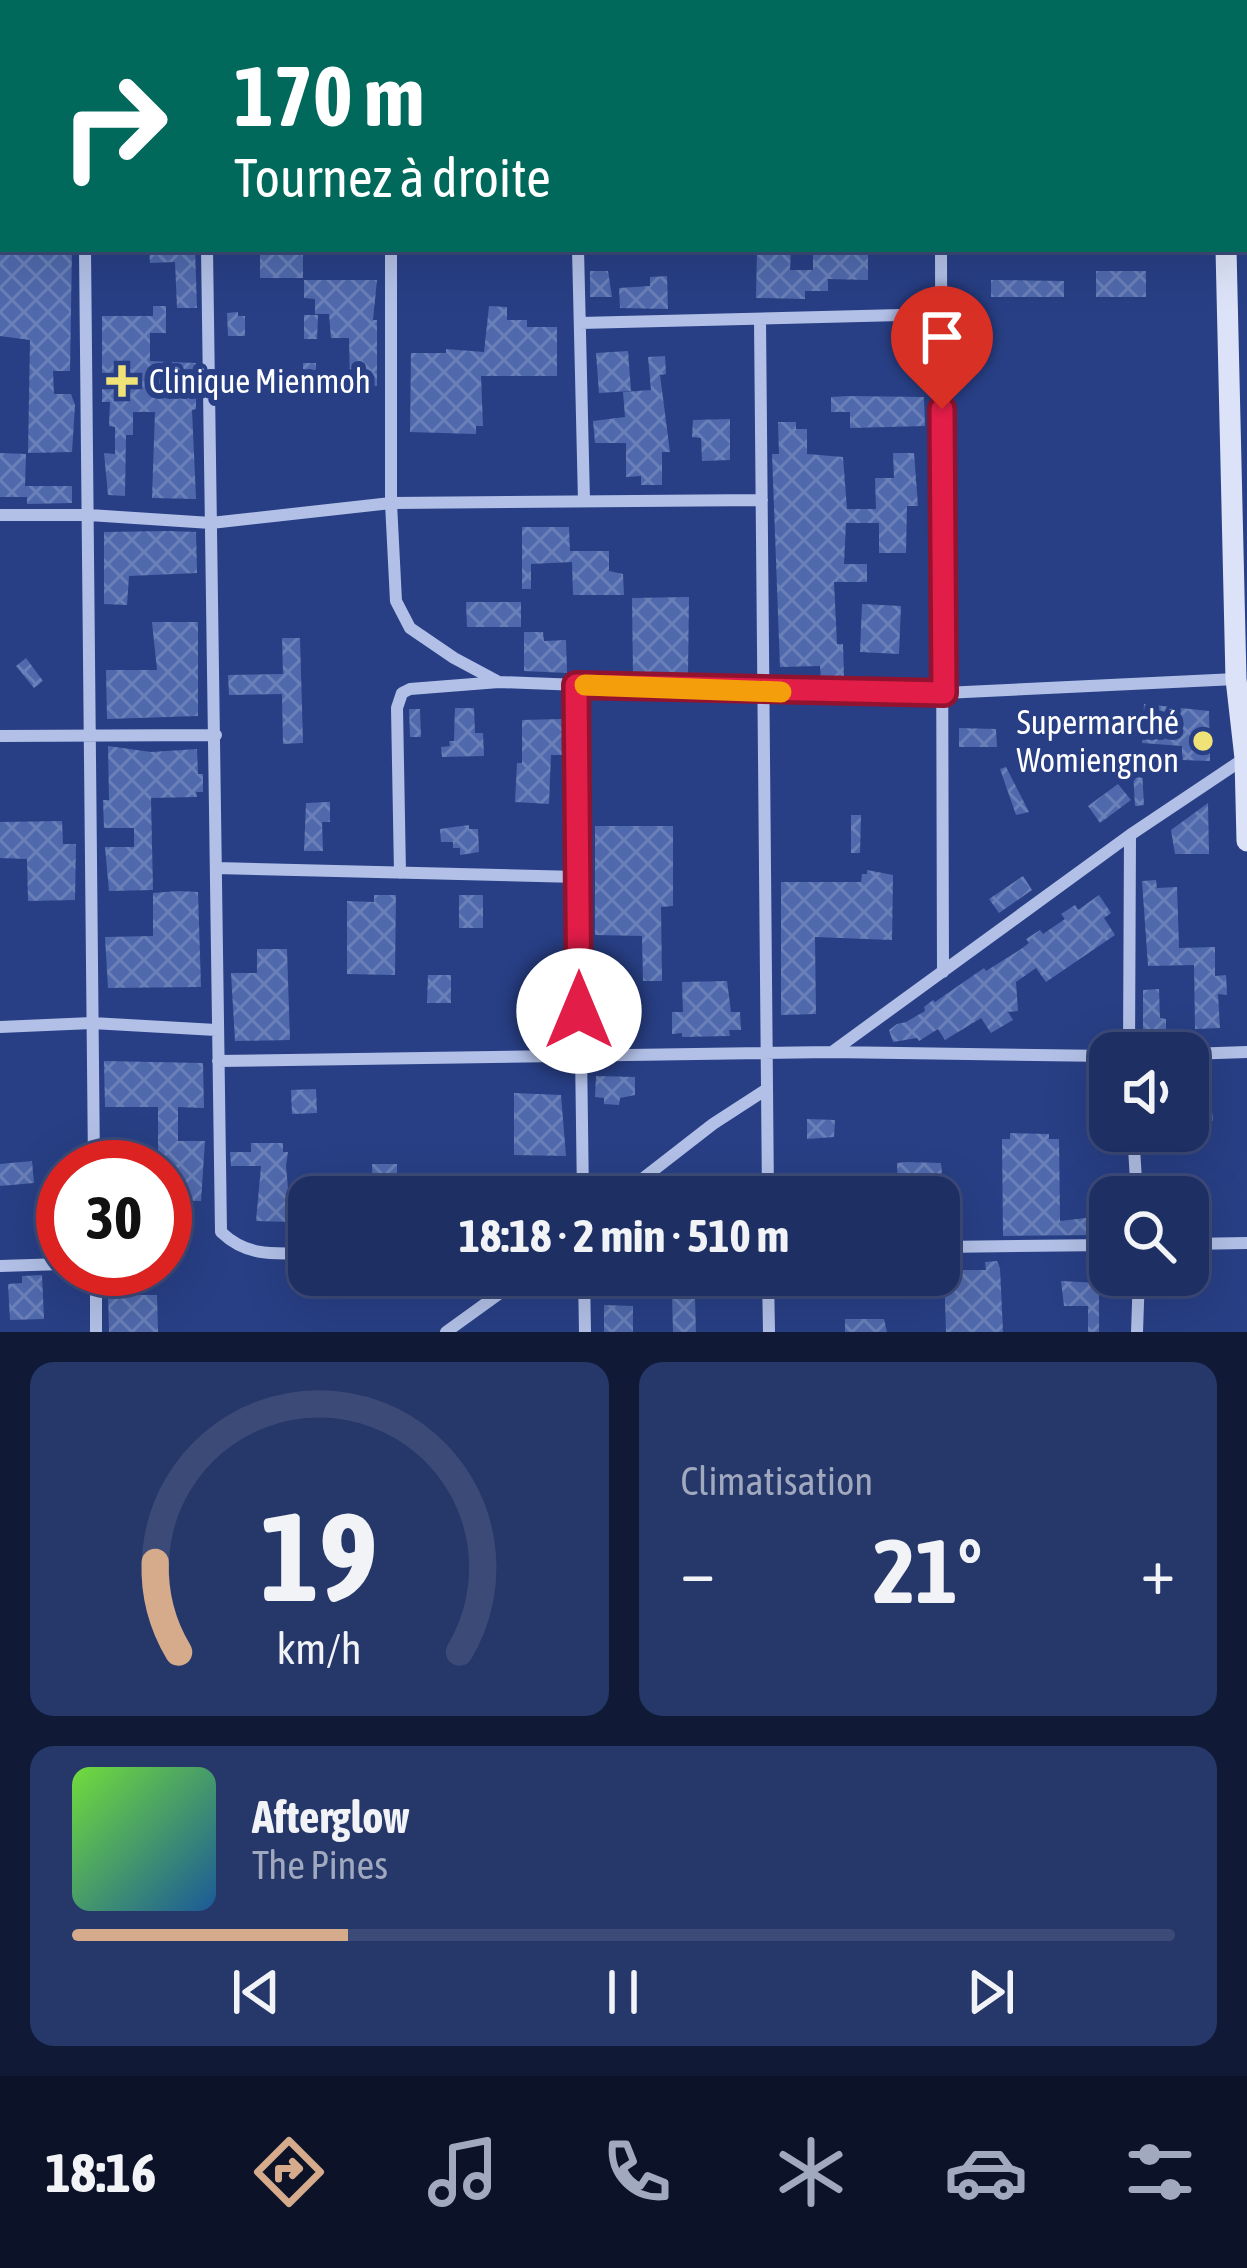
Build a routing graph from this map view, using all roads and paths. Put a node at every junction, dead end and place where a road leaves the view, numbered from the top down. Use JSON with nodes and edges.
{"nodes":[{"id":1,"x":85,"y":252,"type":"edge"},
{"id":2,"x":207,"y":252,"type":"edge"},
{"id":3,"x":391,"y":252,"type":"edge"},
{"id":4,"x":578,"y":252,"type":"edge"},
{"id":5,"x":940,"y":252,"type":"edge"},
{"id":6,"x":1226,"y":252,"type":"edge"},
{"id":7,"x":941,"y":314,"type":"junction"},
{"id":8,"x":760,"y":319,"type":"junction"},
{"id":9,"x":580,"y":323,"type":"junction"},
{"id":10,"x":1238,"y":381,"type":"edge"},
{"id":11,"x":762,"y":500,"type":"junction"},
{"id":12,"x":584,"y":501,"type":"junction"},
{"id":13,"x":391,"y":502,"type":"junction"},
{"id":14,"x":0,"y":514,"type":"edge"},
{"id":15,"x":89,"y":515,"type":"junction"},
{"id":16,"x":211,"y":523,"type":"junction"},
{"id":17,"x":1236,"y":679,"type":"junction"},
{"id":18,"x":499,"y":682,"type":"junction"},
{"id":19,"x":576,"y":685,"type":"junction"},
{"id":20,"x":763,"y":692,"type":"junction"},
{"id":21,"x":944,"y":693,"type":"junction"},
{"id":22,"x":91,"y":733,"type":"junction"},
{"id":23,"x":216,"y":735,"type":"junction"},
{"id":24,"x":0,"y":736,"type":"edge"},
{"id":25,"x":1246,"y":758,"type":"edge"},
{"id":26,"x":1130,"y":835,"type":"junction"},
{"id":27,"x":1247,"y":841,"type":"edge"},
{"id":28,"x":216,"y":868,"type":"junction"},
{"id":29,"x":400,"y":872,"type":"junction"},
{"id":30,"x":578,"y":877,"type":"junction"},
{"id":31,"x":943,"y":972,"type":"junction"},
{"id":32,"x":92,"y":1024,"type":"junction"},
{"id":33,"x":0,"y":1027,"type":"edge"},
{"id":34,"x":216,"y":1030,"type":"junction"},
{"id":35,"x":1129,"y":1032,"type":"edge"},
{"id":36,"x":832,"y":1052,"type":"junction"},
{"id":37,"x":1247,"y":1052,"type":"edge"},
{"id":38,"x":766,"y":1053,"type":"junction"},
{"id":39,"x":1209,"y":1053,"type":"edge"},
{"id":40,"x":580,"y":1056,"type":"junction"},
{"id":41,"x":1089,"y":1056,"type":"edge"},
{"id":42,"x":218,"y":1061,"type":"junction"},
{"id":43,"x":766,"y":1089,"type":"junction"},
{"id":44,"x":94,"y":1140,"type":"edge"},
{"id":45,"x":583,"y":1176,"type":"edge"},
{"id":46,"x":646,"y":1176,"type":"edge"},
{"id":47,"x":767,"y":1176,"type":"edge"},
{"id":48,"x":1247,"y":1243,"type":"edge"},
{"id":49,"x":1209,"y":1244,"type":"edge"},
{"id":50,"x":1089,"y":1245,"type":"edge"},
{"id":51,"x":960,"y":1247,"type":"edge"},
{"id":52,"x":288,"y":1254,"type":"edge"},
{"id":53,"x":36,"y":1265,"type":"edge"},
{"id":54,"x":0,"y":1266,"type":"edge"},
{"id":55,"x":96,"y":1296,"type":"edge"},
{"id":56,"x":496,"y":1296,"type":"edge"},
{"id":57,"x":584,"y":1296,"type":"edge"},
{"id":58,"x":768,"y":1296,"type":"edge"},
{"id":59,"x":1138,"y":1296,"type":"edge"},
{"id":60,"x":96,"y":1332,"type":"edge"},
{"id":61,"x":446,"y":1332,"type":"edge"},
{"id":62,"x":585,"y":1332,"type":"edge"},
{"id":63,"x":769,"y":1332,"type":"edge"},
{"id":64,"x":1137,"y":1332,"type":"edge"}],
"edges":[{"from":1,"to":15,"type":"street"},
{"from":2,"to":16,"type":"street"},
{"from":3,"to":13,"type":"street"},
{"from":4,"to":9,"type":"street"},
{"from":5,"to":7,"type":"street"},
{"from":6,"to":10,"type":"main road"},
{"from":7,"to":8,"type":"street"},
{"from":7,"to":21,"type":"street"},
{"from":8,"to":9,"type":"street"},
{"from":8,"to":11,"type":"street"},
{"from":9,"to":12,"type":"street"},
{"from":10,"to":17,"type":"main road"},
{"from":11,"to":12,"type":"street"},
{"from":11,"to":20,"type":"street"},
{"from":12,"to":13,"type":"street"},
{"from":13,"to":16,"type":"street"},
{"from":13,"to":18,"type":"street"},
{"from":14,"to":15,"type":"street"},
{"from":15,"to":16,"type":"street"},
{"from":15,"to":22,"type":"street"},
{"from":16,"to":23,"type":"street"},
{"from":17,"to":21,"type":"street"},
{"from":17,"to":25,"type":"main road"},
{"from":18,"to":19,"type":"street"},
{"from":18,"to":29,"type":"street"},
{"from":19,"to":20,"type":"street"},
{"from":19,"to":30,"type":"street"},
{"from":20,"to":21,"type":"street"},
{"from":20,"to":38,"type":"street"},
{"from":21,"to":31,"type":"street"},
{"from":22,"to":23,"type":"street"},
{"from":22,"to":24,"type":"street"},
{"from":22,"to":32,"type":"street"},
{"from":23,"to":28,"type":"street"},
{"from":25,"to":26,"type":"street"},
{"from":25,"to":27,"type":"main road"},
{"from":26,"to":31,"type":"street"},
{"from":26,"to":35,"type":"street"},
{"from":28,"to":29,"type":"street"},
{"from":28,"to":34,"type":"street"},
{"from":29,"to":30,"type":"street"},
{"from":30,"to":40,"type":"street"},
{"from":31,"to":36,"type":"street"},
{"from":32,"to":33,"type":"street"},
{"from":32,"to":34,"type":"street"},
{"from":32,"to":44,"type":"street"},
{"from":34,"to":42,"type":"street"},
{"from":36,"to":38,"type":"street"},
{"from":36,"to":41,"type":"street"},
{"from":37,"to":39,"type":"street"},
{"from":38,"to":40,"type":"street"},
{"from":38,"to":43,"type":"street"},
{"from":40,"to":42,"type":"street"},
{"from":40,"to":45,"type":"street"},
{"from":42,"to":52,"type":"street"},
{"from":43,"to":46,"type":"street"},
{"from":43,"to":47,"type":"street"},
{"from":48,"to":49,"type":"street"},
{"from":50,"to":51,"type":"street"},
{"from":53,"to":54,"type":"street"},
{"from":55,"to":60,"type":"street"},
{"from":56,"to":61,"type":"street"},
{"from":57,"to":62,"type":"street"},
{"from":58,"to":63,"type":"street"},
{"from":59,"to":64,"type":"street"}]}
